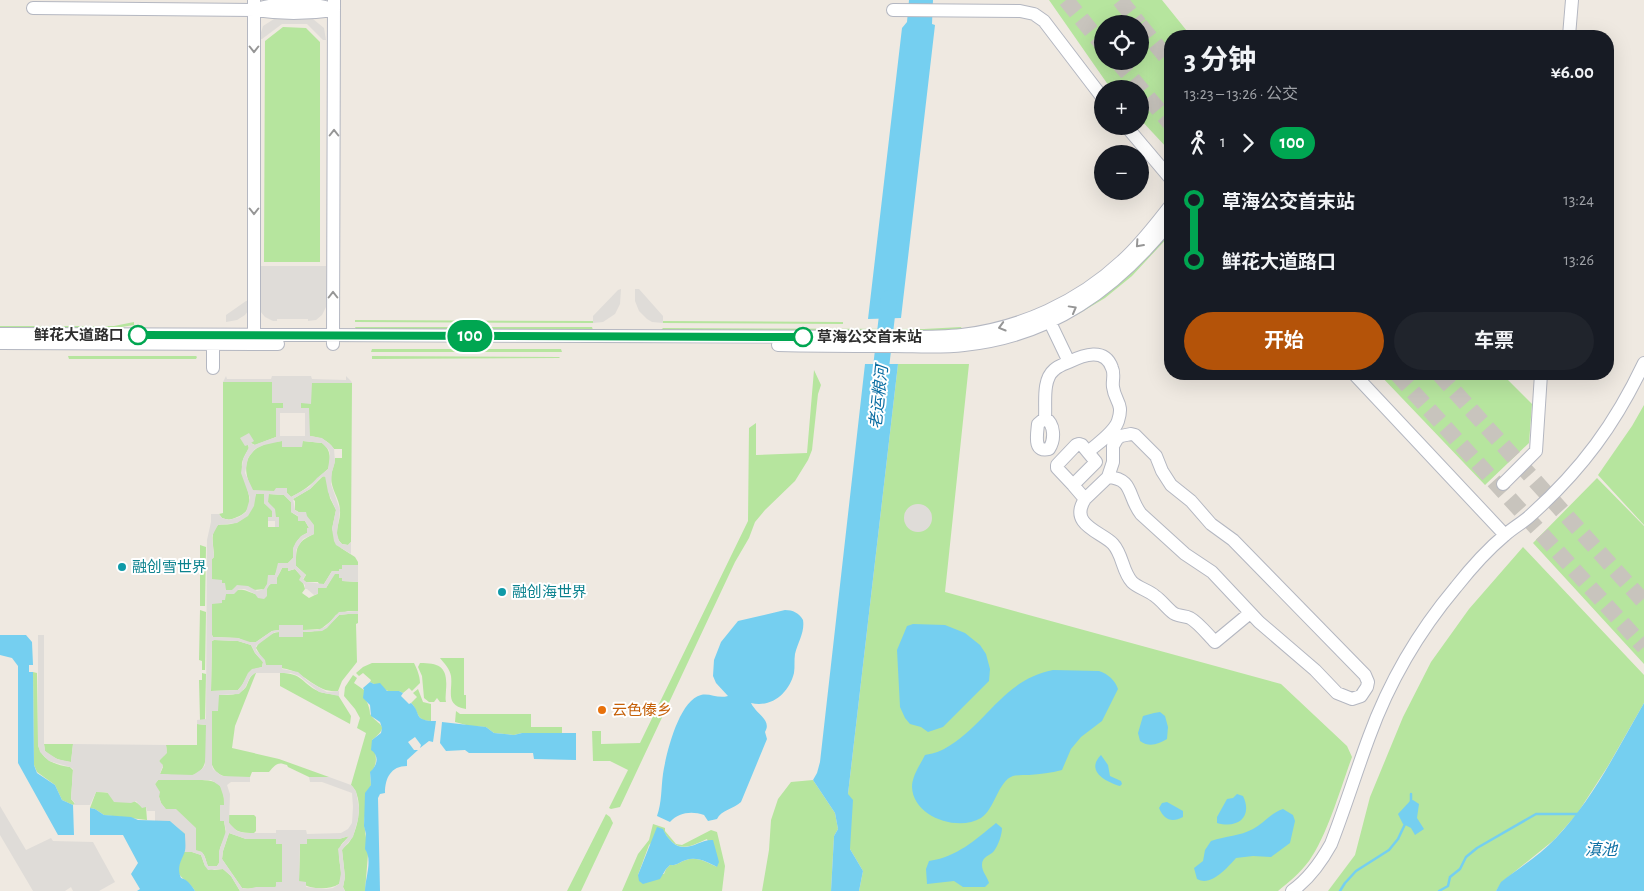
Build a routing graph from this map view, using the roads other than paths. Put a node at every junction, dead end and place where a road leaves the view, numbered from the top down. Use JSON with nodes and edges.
{"nodes":[{"id":1,"x":1572,"y":0,"type":"edge"},
{"id":2,"x":254,"y":5,"type":"edge"},
{"id":3,"x":334,"y":5,"type":"edge"},
{"id":4,"x":33,"y":8,"type":"dead end"},
{"id":5,"x":893,"y":10,"type":"dead end"},
{"id":6,"x":1570,"y":30,"type":"edge"},
{"id":7,"x":1094,"y":87,"type":"edge"},
{"id":8,"x":1134,"y":135,"type":"edge"},
{"id":9,"x":1164,"y":171,"type":"edge"},
{"id":10,"x":1164,"y":213,"type":"edge"},
{"id":11,"x":1164,"y":229,"type":"edge"},
{"id":12,"x":1047,"y":317,"type":"junction"},
{"id":13,"x":0,"y":334,"type":"edge"},
{"id":14,"x":254,"y":339,"type":"junction"},
{"id":15,"x":333,"y":340,"type":"junction"},
{"id":16,"x":0,"y":344,"type":"edge"},
{"id":17,"x":213,"y":344,"type":"junction"},
{"id":18,"x":1069,"y":362,"type":"junction"},
{"id":19,"x":1644,"y":363,"type":"edge"},
{"id":20,"x":213,"y":368,"type":"dead end"},
{"id":21,"x":1360,"y":380,"type":"edge"},
{"id":22,"x":1541,"y":380,"type":"edge"},
{"id":23,"x":1045,"y":418,"type":"dead end"},
{"id":24,"x":1088,"y":452,"type":"junction"},
{"id":25,"x":1108,"y":477,"type":"junction"},
{"id":26,"x":1503,"y":484,"type":"dead end"},
{"id":27,"x":1073,"y":485,"type":"junction"},
{"id":28,"x":1085,"y":499,"type":"junction"},
{"id":29,"x":1505,"y":535,"type":"junction"},
{"id":30,"x":1250,"y":612,"type":"junction"},
{"id":31,"x":1292,"y":891,"type":"edge"}],
"edges":[{"from":1,"to":6,"type":"street"},
{"from":2,"to":3,"type":"street"},
{"from":2,"to":4,"type":"street"},
{"from":2,"to":14,"type":"street","one_way":true},
{"from":15,"to":3,"type":"street","one_way":true},
{"from":5,"to":7,"type":"street"},
{"from":8,"to":9,"type":"street"},
{"from":10,"to":12,"type":"street","one_way":true},
{"from":12,"to":11,"type":"street","one_way":true},
{"from":12,"to":15,"type":"street"},
{"from":12,"to":18,"type":"street"},
{"from":13,"to":14,"type":"street"},
{"from":14,"to":15,"type":"street"},
{"from":14,"to":17,"type":"street"},
{"from":16,"to":17,"type":"street"},
{"from":17,"to":20,"type":"street"},
{"from":18,"to":23,"type":"street"},
{"from":18,"to":24,"type":"street"},
{"from":19,"to":29,"type":"street"},
{"from":21,"to":29,"type":"street"},
{"from":22,"to":26,"type":"street"},
{"from":24,"to":27,"type":"street"},
{"from":24,"to":27,"type":"street"},
{"from":25,"to":28,"type":"street"},
{"from":25,"to":30,"type":"street"},
{"from":25,"to":30,"type":"street"},
{"from":27,"to":28,"type":"street"},
{"from":28,"to":30,"type":"street"},
{"from":29,"to":31,"type":"street"}]}
